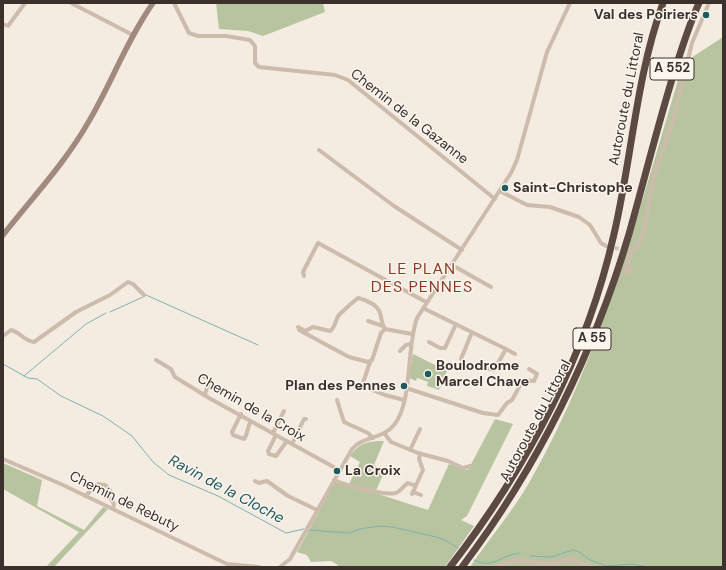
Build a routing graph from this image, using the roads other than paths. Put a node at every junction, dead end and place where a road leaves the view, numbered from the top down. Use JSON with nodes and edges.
{"nodes":[{"id":1,"x":25,"y":3,"type":"edge"},
{"id":2,"x":71,"y":3,"type":"edge"},
{"id":3,"x":153,"y":3,"type":"edge"},
{"id":4,"x":174,"y":3,"type":"edge"},
{"id":5,"x":570,"y":3,"type":"edge"},
{"id":6,"x":662,"y":3,"type":"edge"},
{"id":7,"x":694,"y":3,"type":"edge"},
{"id":8,"x":699,"y":3,"type":"edge"},
{"id":9,"x":709,"y":3,"type":"edge"},
{"id":10,"x":3,"y":24,"type":"edge"},
{"id":11,"x":133,"y":35,"type":"junction"},
{"id":12,"x":654,"y":136,"type":"junction"},
{"id":13,"x":319,"y":150,"type":"dead end"},
{"id":14,"x":500,"y":191,"type":"junction"},
{"id":15,"x":495,"y":199,"type":"junction"},
{"id":16,"x":3,"y":235,"type":"edge"},
{"id":17,"x":606,"y":246,"type":"tunnel mouth"},
{"id":18,"x":462,"y":250,"type":"junction"},
{"id":19,"x":452,"y":264,"type":"junction"},
{"id":20,"x":632,"y":269,"type":"dead end"},
{"id":21,"x":304,"y":276,"type":"dead end"},
{"id":22,"x":491,"y":287,"type":"dead end"},
{"id":23,"x":144,"y":295,"type":"dead end"},
{"id":24,"x":426,"y":302,"type":"junction"},
{"id":25,"x":423,"y":308,"type":"junction"},
{"id":26,"x":368,"y":321,"type":"dead end"},
{"id":27,"x":457,"y":324,"type":"junction"},
{"id":28,"x":384,"y":327,"type":"junction"},
{"id":29,"x":472,"y":332,"type":"junction"},
{"id":30,"x":412,"y":334,"type":"junction"},
{"id":31,"x":3,"y":336,"type":"edge"},
{"id":32,"x":429,"y":342,"type":"dead end"},
{"id":33,"x":410,"y":344,"type":"junction"},
{"id":34,"x":448,"y":349,"type":"dead end"},
{"id":35,"x":506,"y":349,"type":"junction"},
{"id":36,"x":400,"y":351,"type":"dead end"},
{"id":37,"x":515,"y":354,"type":"dead end"},
{"id":38,"x":461,"y":358,"type":"dead end"},
{"id":39,"x":156,"y":360,"type":"dead end"},
{"id":40,"x":370,"y":362,"type":"junction"},
{"id":41,"x":486,"y":368,"type":"dead end"},
{"id":42,"x":529,"y":369,"type":"dead end"},
{"id":43,"x":201,"y":375,"type":"dead end"},
{"id":44,"x":406,"y":388,"type":"junction"},
{"id":45,"x":205,"y":394,"type":"junction"},
{"id":46,"x":337,"y":400,"type":"dead end"},
{"id":47,"x":404,"y":400,"type":"junction"},
{"id":48,"x":284,"y":411,"type":"dead end"},
{"id":49,"x":241,"y":414,"type":"junction"},
{"id":50,"x":306,"y":419,"type":"dead end"},
{"id":51,"x":252,"y":421,"type":"junction"},
{"id":52,"x":420,"y":429,"type":"dead end"},
{"id":53,"x":384,"y":433,"type":"junction"},
{"id":54,"x":275,"y":434,"type":"junction"},
{"id":55,"x":373,"y":438,"type":"junction"},
{"id":56,"x":287,"y":441,"type":"junction"},
{"id":57,"x":292,"y":444,"type":"junction"},
{"id":58,"x":410,"y":450,"type":"junction"},
{"id":59,"x":420,"y":454,"type":"junction"},
{"id":60,"x":3,"y":459,"type":"edge"},
{"id":61,"x":470,"y":466,"type":"dead end"},
{"id":62,"x":339,"y":470,"type":"junction"},
{"id":63,"x":334,"y":480,"type":"junction"},
{"id":64,"x":255,"y":481,"type":"dead end"},
{"id":65,"x":416,"y":486,"type":"junction"},
{"id":66,"x":421,"y":495,"type":"dead end"},
{"id":67,"x":86,"y":496,"type":"junction"},
{"id":68,"x":113,"y":509,"type":"junction"},
{"id":69,"x":317,"y":510,"type":"junction"},
{"id":70,"x":237,"y":566,"type":"edge"},
{"id":71,"x":259,"y":567,"type":"edge"},
{"id":72,"x":280,"y":567,"type":"edge"},
{"id":73,"x":450,"y":567,"type":"edge"},
{"id":74,"x":462,"y":567,"type":"edge"},
{"id":75,"x":496,"y":567,"type":"edge"},
{"id":76,"x":591,"y":567,"type":"edge"}],
"edges":[{"from":1,"to":10,"type":"street"},
{"from":2,"to":11,"type":"street"},
{"from":3,"to":11,"type":"main road"},
{"from":4,"to":15,"type":"street","name":"Chemin de la Gazanne"},
{"from":5,"to":14,"type":"street"},
{"from":6,"to":73,"type":"highway","name":"Autoroute du Littoral","number":"A 55"},
{"from":7,"to":12,"type":"highway","number":"A 552"},
{"from":8,"to":12,"type":"highway","name":"Autoroute du Littoral","number":"A 55"},
{"from":9,"to":20,"type":"street"},
{"from":11,"to":16,"type":"main road"},
{"from":12,"to":74,"type":"highway","name":"Autoroute du Littoral","number":"A 55"},
{"from":13,"to":18,"type":"street"},
{"from":14,"to":15,"type":"street"},
{"from":14,"to":17,"type":"street"},
{"from":15,"to":18,"type":"street"},
{"from":18,"to":19,"type":"street"},
{"from":19,"to":22,"type":"street"},
{"from":19,"to":24,"type":"street"},
{"from":21,"to":24,"type":"street"},
{"from":23,"to":31,"type":"street"},
{"from":24,"to":25,"type":"street"},
{"from":25,"to":27,"type":"street"},
{"from":25,"to":30,"type":"street"},
{"from":26,"to":28,"type":"street"},
{"from":27,"to":29,"type":"street"},
{"from":27,"to":32,"type":"street"},
{"from":27,"to":34,"type":"street"},
{"from":28,"to":30,"type":"street"},
{"from":28,"to":40,"type":"street"},
{"from":28,"to":40,"type":"street"},
{"from":29,"to":35,"type":"street"},
{"from":29,"to":38,"type":"street"},
{"from":30,"to":33,"type":"street"},
{"from":33,"to":36,"type":"street"},
{"from":33,"to":44,"type":"street"},
{"from":35,"to":37,"type":"street"},
{"from":35,"to":41,"type":"street"},
{"from":39,"to":45,"type":"street","name":"Chemin de la Croix"},
{"from":40,"to":47,"type":"street"},
{"from":42,"to":44,"type":"street"},
{"from":43,"to":45,"type":"street"},
{"from":44,"to":47,"type":"street"},
{"from":45,"to":49,"type":"street","name":"Chemin de la Croix"},
{"from":46,"to":55,"type":"street"},
{"from":47,"to":53,"type":"street"},
{"from":48,"to":54,"type":"street"},
{"from":49,"to":51,"type":"street","name":"Chemin de la Croix"},
{"from":49,"to":51,"type":"street"},
{"from":50,"to":57,"type":"street"},
{"from":51,"to":54,"type":"street","name":"Chemin de la Croix"},
{"from":52,"to":58,"type":"street"},
{"from":53,"to":55,"type":"street"},
{"from":53,"to":58,"type":"street"},
{"from":54,"to":56,"type":"street","name":"Chemin de la Croix"},
{"from":54,"to":56,"type":"street"},
{"from":55,"to":62,"type":"street"},
{"from":56,"to":57,"type":"street","name":"Chemin de la Croix"},
{"from":57,"to":62,"type":"street","name":"Chemin de la Croix"},
{"from":58,"to":59,"type":"street"},
{"from":59,"to":61,"type":"street"},
{"from":59,"to":65,"type":"street"},
{"from":60,"to":67,"type":"street","name":"Chemin de Rebuty"},
{"from":62,"to":63,"type":"street"},
{"from":63,"to":65,"type":"street"},
{"from":63,"to":69,"type":"street"},
{"from":64,"to":69,"type":"street"},
{"from":65,"to":66,"type":"street"},
{"from":67,"to":68,"type":"street","name":"Chemin de Rebuty"},
{"from":67,"to":68,"type":"street"},
{"from":68,"to":70,"type":"street","name":"Chemin de Rebuty"},
{"from":69,"to":72,"type":"street"},
{"from":70,"to":71,"type":"street","name":"Chemin de Rebuty"},
{"from":75,"to":76,"type":"street"}]}
